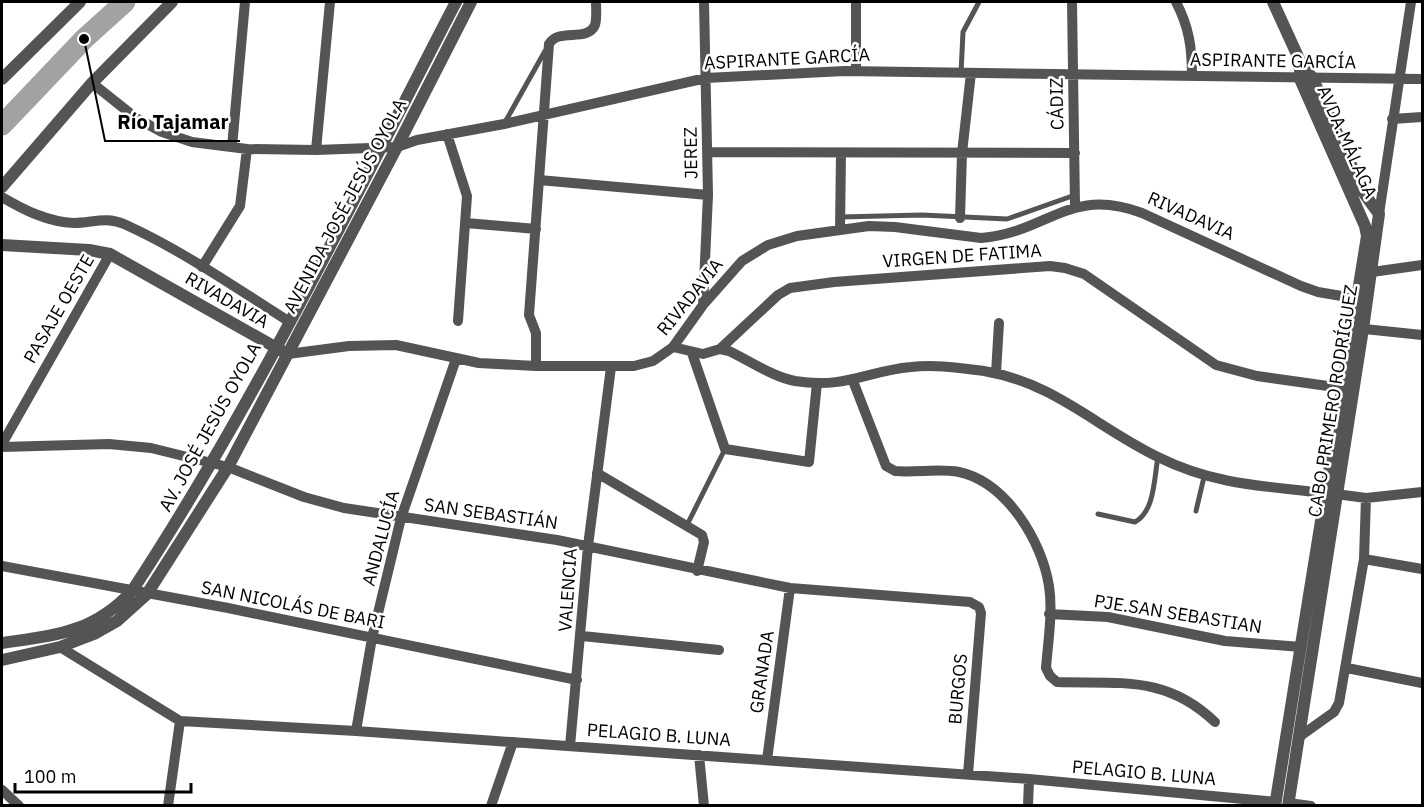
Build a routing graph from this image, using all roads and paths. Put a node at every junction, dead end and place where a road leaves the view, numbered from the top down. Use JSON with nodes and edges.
{"nodes":[{"id":1,"x":80,"y":2,"type":"edge"},
{"id":2,"x":172,"y":2,"type":"edge"},
{"id":3,"x":245,"y":2,"type":"edge"},
{"id":4,"x":330,"y":2,"type":"edge"},
{"id":5,"x":456,"y":2,"type":"edge"},
{"id":6,"x":471,"y":2,"type":"edge"},
{"id":7,"x":596,"y":2,"type":"edge"},
{"id":8,"x":704,"y":2,"type":"edge"},
{"id":9,"x":856,"y":2,"type":"edge"},
{"id":10,"x":979,"y":2,"type":"edge"},
{"id":11,"x":1071,"y":2,"type":"edge"},
{"id":12,"x":1176,"y":2,"type":"edge"},
{"id":13,"x":1273,"y":2,"type":"edge"},
{"id":14,"x":1411,"y":2,"type":"edge"},
{"id":15,"x":549,"y":44,"type":"junction"},
{"id":16,"x":856,"y":71,"type":"junction"},
{"id":17,"x":966,"y":73,"type":"junction"},
{"id":18,"x":1073,"y":75,"type":"junction"},
{"id":19,"x":1192,"y":76,"type":"junction"},
{"id":20,"x":706,"y":78,"type":"junction"},
{"id":21,"x":2,"y":79,"type":"edge"},
{"id":22,"x":1306,"y":79,"type":"junction"},
{"id":23,"x":1400,"y":79,"type":"junction"},
{"id":24,"x":1422,"y":79,"type":"edge"},
{"id":25,"x":92,"y":83,"type":"junction"},
{"id":26,"x":544,"y":115,"type":"junction"},
{"id":27,"x":1422,"y":117,"type":"edge"},
{"id":28,"x":1392,"y":119,"type":"junction"},
{"id":29,"x":504,"y":124,"type":"junction"},
{"id":30,"x":447,"y":134,"type":"junction"},
{"id":31,"x":232,"y":147,"type":"junction"},
{"id":32,"x":397,"y":147,"type":"junction"},
{"id":33,"x":247,"y":149,"type":"junction"},
{"id":34,"x":379,"y":149,"type":"junction"},
{"id":35,"x":316,"y":150,"type":"junction"},
{"id":36,"x":708,"y":152,"type":"junction"},
{"id":37,"x":841,"y":153,"type":"junction"},
{"id":38,"x":962,"y":153,"type":"junction"},
{"id":39,"x":1075,"y":153,"type":"junction"},
{"id":40,"x":539,"y":180,"type":"junction"},
{"id":41,"x":2,"y":187,"type":"edge"},
{"id":42,"x":708,"y":195,"type":"junction"},
{"id":43,"x":2,"y":197,"type":"edge"},
{"id":44,"x":1075,"y":200,"type":"junction"},
{"id":45,"x":1379,"y":214,"type":"junction"},
{"id":46,"x":840,"y":217,"type":"junction"},
{"id":47,"x":960,"y":218,"type":"junction"},
{"id":48,"x":466,"y":223,"type":"junction"},
{"id":49,"x":536,"y":229,"type":"junction"},
{"id":50,"x":840,"y":230,"type":"junction"},
{"id":51,"x":1367,"y":236,"type":"joint"},
{"id":52,"x":2,"y":245,"type":"edge"},
{"id":53,"x":110,"y":254,"type":"junction"},
{"id":54,"x":1422,"y":265,"type":"edge"},
{"id":55,"x":202,"y":267,"type":"junction"},
{"id":56,"x":1372,"y":272,"type":"junction"},
{"id":57,"x":1362,"y":299,"type":"junction"},
{"id":58,"x":703,"y":305,"type":"junction"},
{"id":59,"x":458,"y":321,"type":"dead end"},
{"id":60,"x":290,"y":322,"type":"junction"},
{"id":61,"x":999,"y":323,"type":"dead end"},
{"id":62,"x":1358,"y":328,"type":"junction"},
{"id":63,"x":1422,"y":335,"type":"edge"},
{"id":64,"x":673,"y":347,"type":"junction"},
{"id":65,"x":275,"y":349,"type":"junction"},
{"id":66,"x":720,"y":350,"type":"junction"},
{"id":67,"x":692,"y":353,"type":"junction"},
{"id":68,"x":288,"y":354,"type":"junction"},
{"id":69,"x":456,"y":359,"type":"junction"},
{"id":70,"x":536,"y":366,"type":"junction"},
{"id":71,"x":611,"y":367,"type":"junction"},
{"id":72,"x":996,"y":373,"type":"junction"},
{"id":73,"x":853,"y":381,"type":"junction"},
{"id":74,"x":817,"y":383,"type":"junction"},
{"id":75,"x":1342,"y":388,"type":"junction"},
{"id":76,"x":2,"y":446,"type":"edge"},
{"id":77,"x":725,"y":449,"type":"junction"},
{"id":78,"x":1158,"y":457,"type":"junction"},
{"id":79,"x":213,"y":463,"type":"junction"},
{"id":80,"x":228,"y":467,"type":"junction"},
{"id":81,"x":597,"y":473,"type":"junction"},
{"id":82,"x":1204,"y":477,"type":"junction"},
{"id":83,"x":1422,"y":492,"type":"edge"},
{"id":84,"x":1331,"y":494,"type":"junction"},
{"id":85,"x":1366,"y":498,"type":"junction"},
{"id":86,"x":1196,"y":511,"type":"dead end"},
{"id":87,"x":1098,"y":514,"type":"dead end"},
{"id":88,"x":401,"y":518,"type":"junction"},
{"id":89,"x":687,"y":525,"type":"junction"},
{"id":90,"x":588,"y":546,"type":"junction"},
{"id":91,"x":1364,"y":559,"type":"junction"},
{"id":92,"x":2,"y":566,"type":"edge"},
{"id":93,"x":1422,"y":569,"type":"edge"},
{"id":94,"x":698,"y":571,"type":"junction"},
{"id":95,"x":790,"y":588,"type":"junction"},
{"id":96,"x":132,"y":591,"type":"junction"},
{"id":97,"x":147,"y":594,"type":"junction"},
{"id":98,"x":979,"y":607,"type":"joint"},
{"id":99,"x":1049,"y":614,"type":"junction"},
{"id":100,"x":582,"y":636,"type":"junction"},
{"id":101,"x":372,"y":638,"type":"junction"},
{"id":102,"x":2,"y":643,"type":"edge"},
{"id":103,"x":1300,"y":647,"type":"junction"},
{"id":104,"x":60,"y":648,"type":"junction"},
{"id":105,"x":719,"y":650,"type":"dead end"},
{"id":106,"x":2,"y":660,"type":"edge"},
{"id":107,"x":1347,"y":668,"type":"junction"},
{"id":108,"x":577,"y":680,"type":"junction"},
{"id":109,"x":1422,"y":683,"type":"edge"},
{"id":110,"x":180,"y":721,"type":"junction"},
{"id":111,"x":1215,"y":722,"type":"dead end"},
{"id":112,"x":356,"y":731,"type":"junction"},
{"id":113,"x":1299,"y":737,"type":"junction"},
{"id":114,"x":513,"y":742,"type":"junction"},
{"id":115,"x":570,"y":746,"type":"junction"},
{"id":116,"x":699,"y":755,"type":"junction"},
{"id":117,"x":767,"y":760,"type":"junction"},
{"id":118,"x":968,"y":774,"type":"junction"},
{"id":119,"x":1029,"y":778,"type":"junction"},
{"id":120,"x":2,"y":790,"type":"edge"},
{"id":121,"x":1282,"y":804,"type":"edge"},
{"id":122,"x":19,"y":806,"type":"edge"},
{"id":123,"x":168,"y":806,"type":"edge"},
{"id":124,"x":491,"y":806,"type":"edge"},
{"id":125,"x":704,"y":806,"type":"edge"},
{"id":126,"x":1028,"y":806,"type":"edge"},
{"id":127,"x":1311,"y":806,"type":"edge"}],
"edges":[{"from":1,"to":21,"type":"street"},
{"from":2,"to":25,"type":"street"},
{"from":3,"to":31,"type":"street"},
{"from":4,"to":35,"type":"street"},
{"from":5,"to":34,"type":"street","name":"AVENIDA JOSÉ JESÚS OYOLA"},
{"from":6,"to":32,"type":"street","name":"AVENIDA JOSÉ JESÚS OYOLA"},
{"from":7,"to":15,"type":"street"},
{"from":8,"to":20,"type":"street","name":"JEREZ"},
{"from":9,"to":16,"type":"street"},
{"from":10,"to":17,"type":"lane"},
{"from":11,"to":18,"type":"street","name":"CÁDIZ"},
{"from":12,"to":19,"type":"street"},
{"from":13,"to":22,"type":"street","name":"AVDA.MÁLAGA"},
{"from":14,"to":23,"type":"street","name":"CABO PRIMERO RODRÍGUEZ"},
{"from":15,"to":26,"type":"street"},
{"from":15,"to":29,"type":"lane"},
{"from":16,"to":17,"type":"street","name":"ASPIRANTE GARCÍA"},
{"from":16,"to":20,"type":"street","name":"ASPIRANTE GARCÍA"},
{"from":17,"to":18,"type":"street","name":"ASPIRANTE GARCÍA"},
{"from":17,"to":38,"type":"street"},
{"from":18,"to":19,"type":"street","name":"ASPIRANTE GARCÍA"},
{"from":18,"to":39,"type":"street","name":"CÁDIZ"},
{"from":19,"to":22,"type":"street","name":"ASPIRANTE GARCÍA"},
{"from":20,"to":26,"type":"street","name":"ASPIRANTE GARCÍA"},
{"from":20,"to":36,"type":"street","name":"JEREZ"},
{"from":22,"to":23,"type":"street","name":"ASPIRANTE GARCÍA"},
{"from":22,"to":45,"type":"street","name":"AVDA.MÁLAGA"},
{"from":22,"to":51,"type":"street","name":"AVDA.MÁLAGA"},
{"from":23,"to":24,"type":"street","name":"ASPIRANTE GARCÍA"},
{"from":23,"to":28,"type":"street","name":"CABO PRIMERO RODRÍGUEZ"},
{"from":25,"to":31,"type":"street","name":"ASPIRANTE GARCÍA"},
{"from":25,"to":41,"type":"street"},
{"from":26,"to":29,"type":"street","name":"ASPIRANTE GARCÍA"},
{"from":26,"to":40,"type":"street"},
{"from":27,"to":28,"type":"street"},
{"from":28,"to":45,"type":"street","name":"CABO PRIMERO RODRÍGUEZ"},
{"from":29,"to":30,"type":"street","name":"ASPIRANTE GARCÍA"},
{"from":30,"to":32,"type":"street","name":"ASPIRANTE GARCÍA"},
{"from":30,"to":48,"type":"street"},
{"from":31,"to":33,"type":"street","name":"ASPIRANTE GARCÍA"},
{"from":32,"to":34,"type":"street","name":"ASPIRANTE GARCÍA"},
{"from":32,"to":68,"type":"street","name":"AVENIDA JOSÉ JESÚS OYOLA"},
{"from":33,"to":35,"type":"street","name":"ASPIRANTE GARCÍA"},
{"from":33,"to":55,"type":"street"},
{"from":34,"to":35,"type":"street","name":"ASPIRANTE GARCÍA"},
{"from":34,"to":60,"type":"street","name":"AV. JOSÉ JESÚS OYOLA"},
{"from":36,"to":37,"type":"street"},
{"from":36,"to":42,"type":"street","name":"JEREZ"},
{"from":37,"to":38,"type":"street"},
{"from":37,"to":46,"type":"street"},
{"from":38,"to":39,"type":"street"},
{"from":38,"to":47,"type":"street"},
{"from":39,"to":44,"type":"street","name":"CÁDIZ"},
{"from":40,"to":42,"type":"street"},
{"from":40,"to":49,"type":"street"},
{"from":42,"to":58,"type":"street","name":"JEREZ"},
{"from":43,"to":55,"type":"street"},
{"from":44,"to":47,"type":"lane"},
{"from":44,"to":50,"type":"street","name":"RIVADAVIA"},
{"from":44,"to":57,"type":"street","name":"RIVADAVIA"},
{"from":45,"to":56,"type":"street","name":"CABO PRIMERO RODRÍGUEZ"},
{"from":46,"to":47,"type":"lane"},
{"from":46,"to":50,"type":"street"},
{"from":48,"to":49,"type":"street"},
{"from":48,"to":59,"type":"street"},
{"from":49,"to":70,"type":"street"},
{"from":50,"to":58,"type":"street","name":"RIVADAVIA"},
{"from":51,"to":57,"type":"street","name":"CABO PRIMERO RODRÍGUEZ"},
{"from":52,"to":53,"type":"street","name":"RIVADAVIA"},
{"from":53,"to":65,"type":"street","name":"RIVADAVIA"},
{"from":53,"to":76,"type":"street","name":"PASAJE OESTE"},
{"from":54,"to":56,"type":"street"},
{"from":55,"to":60,"type":"street"},
{"from":56,"to":57,"type":"street","name":"CABO PRIMERO RODRÍGUEZ"},
{"from":57,"to":62,"type":"street","name":"CABO PRIMERO RODRÍGUEZ"},
{"from":58,"to":64,"type":"street","name":"RIVADAVIA"},
{"from":60,"to":65,"type":"street","name":"AV. JOSÉ JESÚS OYOLA"},
{"from":61,"to":72,"type":"street"},
{"from":62,"to":63,"type":"street"},
{"from":62,"to":75,"type":"street","name":"CABO PRIMERO RODRÍGUEZ"},
{"from":62,"to":84,"type":"street","name":"CABO PRIMERO RODRÍGUEZ"},
{"from":64,"to":67,"type":"street"},
{"from":64,"to":71,"type":"street","name":"RIVADAVIA"},
{"from":65,"to":68,"type":"street","name":"RIVADAVIA"},
{"from":65,"to":79,"type":"street","name":"AV. JOSÉ JESÚS OYOLA"},
{"from":66,"to":67,"type":"street"},
{"from":66,"to":74,"type":"street"},
{"from":66,"to":75,"type":"street","name":"VIRGEN DE FATIMA"},
{"from":67,"to":77,"type":"street"},
{"from":68,"to":69,"type":"street","name":"RIVADAVIA"},
{"from":68,"to":80,"type":"street","name":"AVENIDA JOSÉ JESÚS OYOLA"},
{"from":69,"to":70,"type":"street","name":"RIVADAVIA"},
{"from":69,"to":88,"type":"street","name":"ANDALUCÍA"},
{"from":70,"to":71,"type":"street","name":"RIVADAVIA"},
{"from":71,"to":81,"type":"street","name":"VALENCIA"},
{"from":72,"to":73,"type":"street"},
{"from":72,"to":78,"type":"street"},
{"from":73,"to":74,"type":"street"},
{"from":73,"to":99,"type":"street"},
{"from":74,"to":77,"type":"street"},
{"from":75,"to":84,"type":"street","name":"CABO PRIMERO RODRÍGUEZ"},
{"from":76,"to":79,"type":"street","name":"SAN SEBASTIÁN"},
{"from":77,"to":89,"type":"lane"},
{"from":78,"to":82,"type":"street"},
{"from":78,"to":87,"type":"lane"},
{"from":79,"to":80,"type":"street","name":"SAN SEBASTIÁN"},
{"from":79,"to":96,"type":"street","name":"AV. JOSÉ JESÚS OYOLA"},
{"from":80,"to":88,"type":"street","name":"SAN SEBASTIÁN"},
{"from":80,"to":97,"type":"street","name":"AVENIDA JOSÉ JESÚS OYOLA"},
{"from":81,"to":89,"type":"street"},
{"from":81,"to":90,"type":"street","name":"VALENCIA"},
{"from":82,"to":84,"type":"street"},
{"from":82,"to":86,"type":"lane"},
{"from":83,"to":85,"type":"street"},
{"from":84,"to":85,"type":"street"},
{"from":84,"to":103,"type":"street","name":"CABO PRIMERO RODRÍGUEZ"},
{"from":84,"to":113,"type":"street","name":"CABO PRIMERO RODRÍGUEZ"},
{"from":85,"to":91,"type":"street"},
{"from":88,"to":90,"type":"street","name":"SAN SEBASTIÁN"},
{"from":88,"to":101,"type":"street","name":"ANDALUCÍA"},
{"from":89,"to":94,"type":"street"},
{"from":90,"to":94,"type":"street","name":"SAN SEBASTIÁN"},
{"from":90,"to":100,"type":"street","name":"VALENCIA"},
{"from":91,"to":93,"type":"street"},
{"from":91,"to":107,"type":"street"},
{"from":92,"to":96,"type":"street","name":"SAN NICOLÁS DE BARI"},
{"from":94,"to":95,"type":"street","name":"SAN SEBASTIÁN"},
{"from":95,"to":98,"type":"street","name":"SAN SEBASTIÁN"},
{"from":95,"to":117,"type":"street","name":"GRANADA"},
{"from":96,"to":97,"type":"street","name":"SAN NICOLÁS DE BARI"},
{"from":96,"to":102,"type":"street","name":"AV. JOSÉ JESÚS OYOLA"},
{"from":97,"to":101,"type":"street","name":"SAN NICOLÁS DE BARI"},
{"from":97,"to":104,"type":"street","name":"AVENIDA JOSÉ JESÚS OYOLA"},
{"from":98,"to":118,"type":"street","name":"BURGOS"},
{"from":99,"to":103,"type":"street","name":"PJE.SAN SEBASTIAN"},
{"from":99,"to":111,"type":"street"},
{"from":100,"to":105,"type":"street"},
{"from":100,"to":108,"type":"street","name":"VALENCIA"},
{"from":101,"to":108,"type":"street","name":"SAN NICOLÁS DE BARI"},
{"from":101,"to":112,"type":"street","name":"ANDALUCÍA"},
{"from":103,"to":121,"type":"street","name":"CABO PRIMERO RODRÍGUEZ"},
{"from":104,"to":106,"type":"street","name":"AVENIDA JOSÉ JESÚS OYOLA"},
{"from":104,"to":110,"type":"street","name":"PELAGIO B. LUNA"},
{"from":107,"to":109,"type":"street"},
{"from":107,"to":113,"type":"street"},
{"from":108,"to":115,"type":"street","name":"VALENCIA"},
{"from":110,"to":112,"type":"street","name":"PELAGIO B. LUNA"},
{"from":110,"to":123,"type":"street"},
{"from":112,"to":114,"type":"street","name":"PELAGIO B. LUNA"},
{"from":113,"to":121,"type":"street","name":"CABO PRIMERO RODRÍGUEZ"},
{"from":114,"to":115,"type":"street","name":"PELAGIO B. LUNA"},
{"from":114,"to":124,"type":"street"},
{"from":115,"to":116,"type":"street","name":"PELAGIO B. LUNA"},
{"from":116,"to":117,"type":"street","name":"PELAGIO B. LUNA"},
{"from":116,"to":125,"type":"street"},
{"from":117,"to":118,"type":"street","name":"PELAGIO B. LUNA"},
{"from":118,"to":119,"type":"street","name":"PELAGIO B. LUNA"},
{"from":119,"to":121,"type":"street","name":"PELAGIO B. LUNA"},
{"from":119,"to":126,"type":"street"},
{"from":120,"to":122,"type":"street"},
{"from":121,"to":127,"type":"street","name":"PELAGIO B. LUNA"}]}
